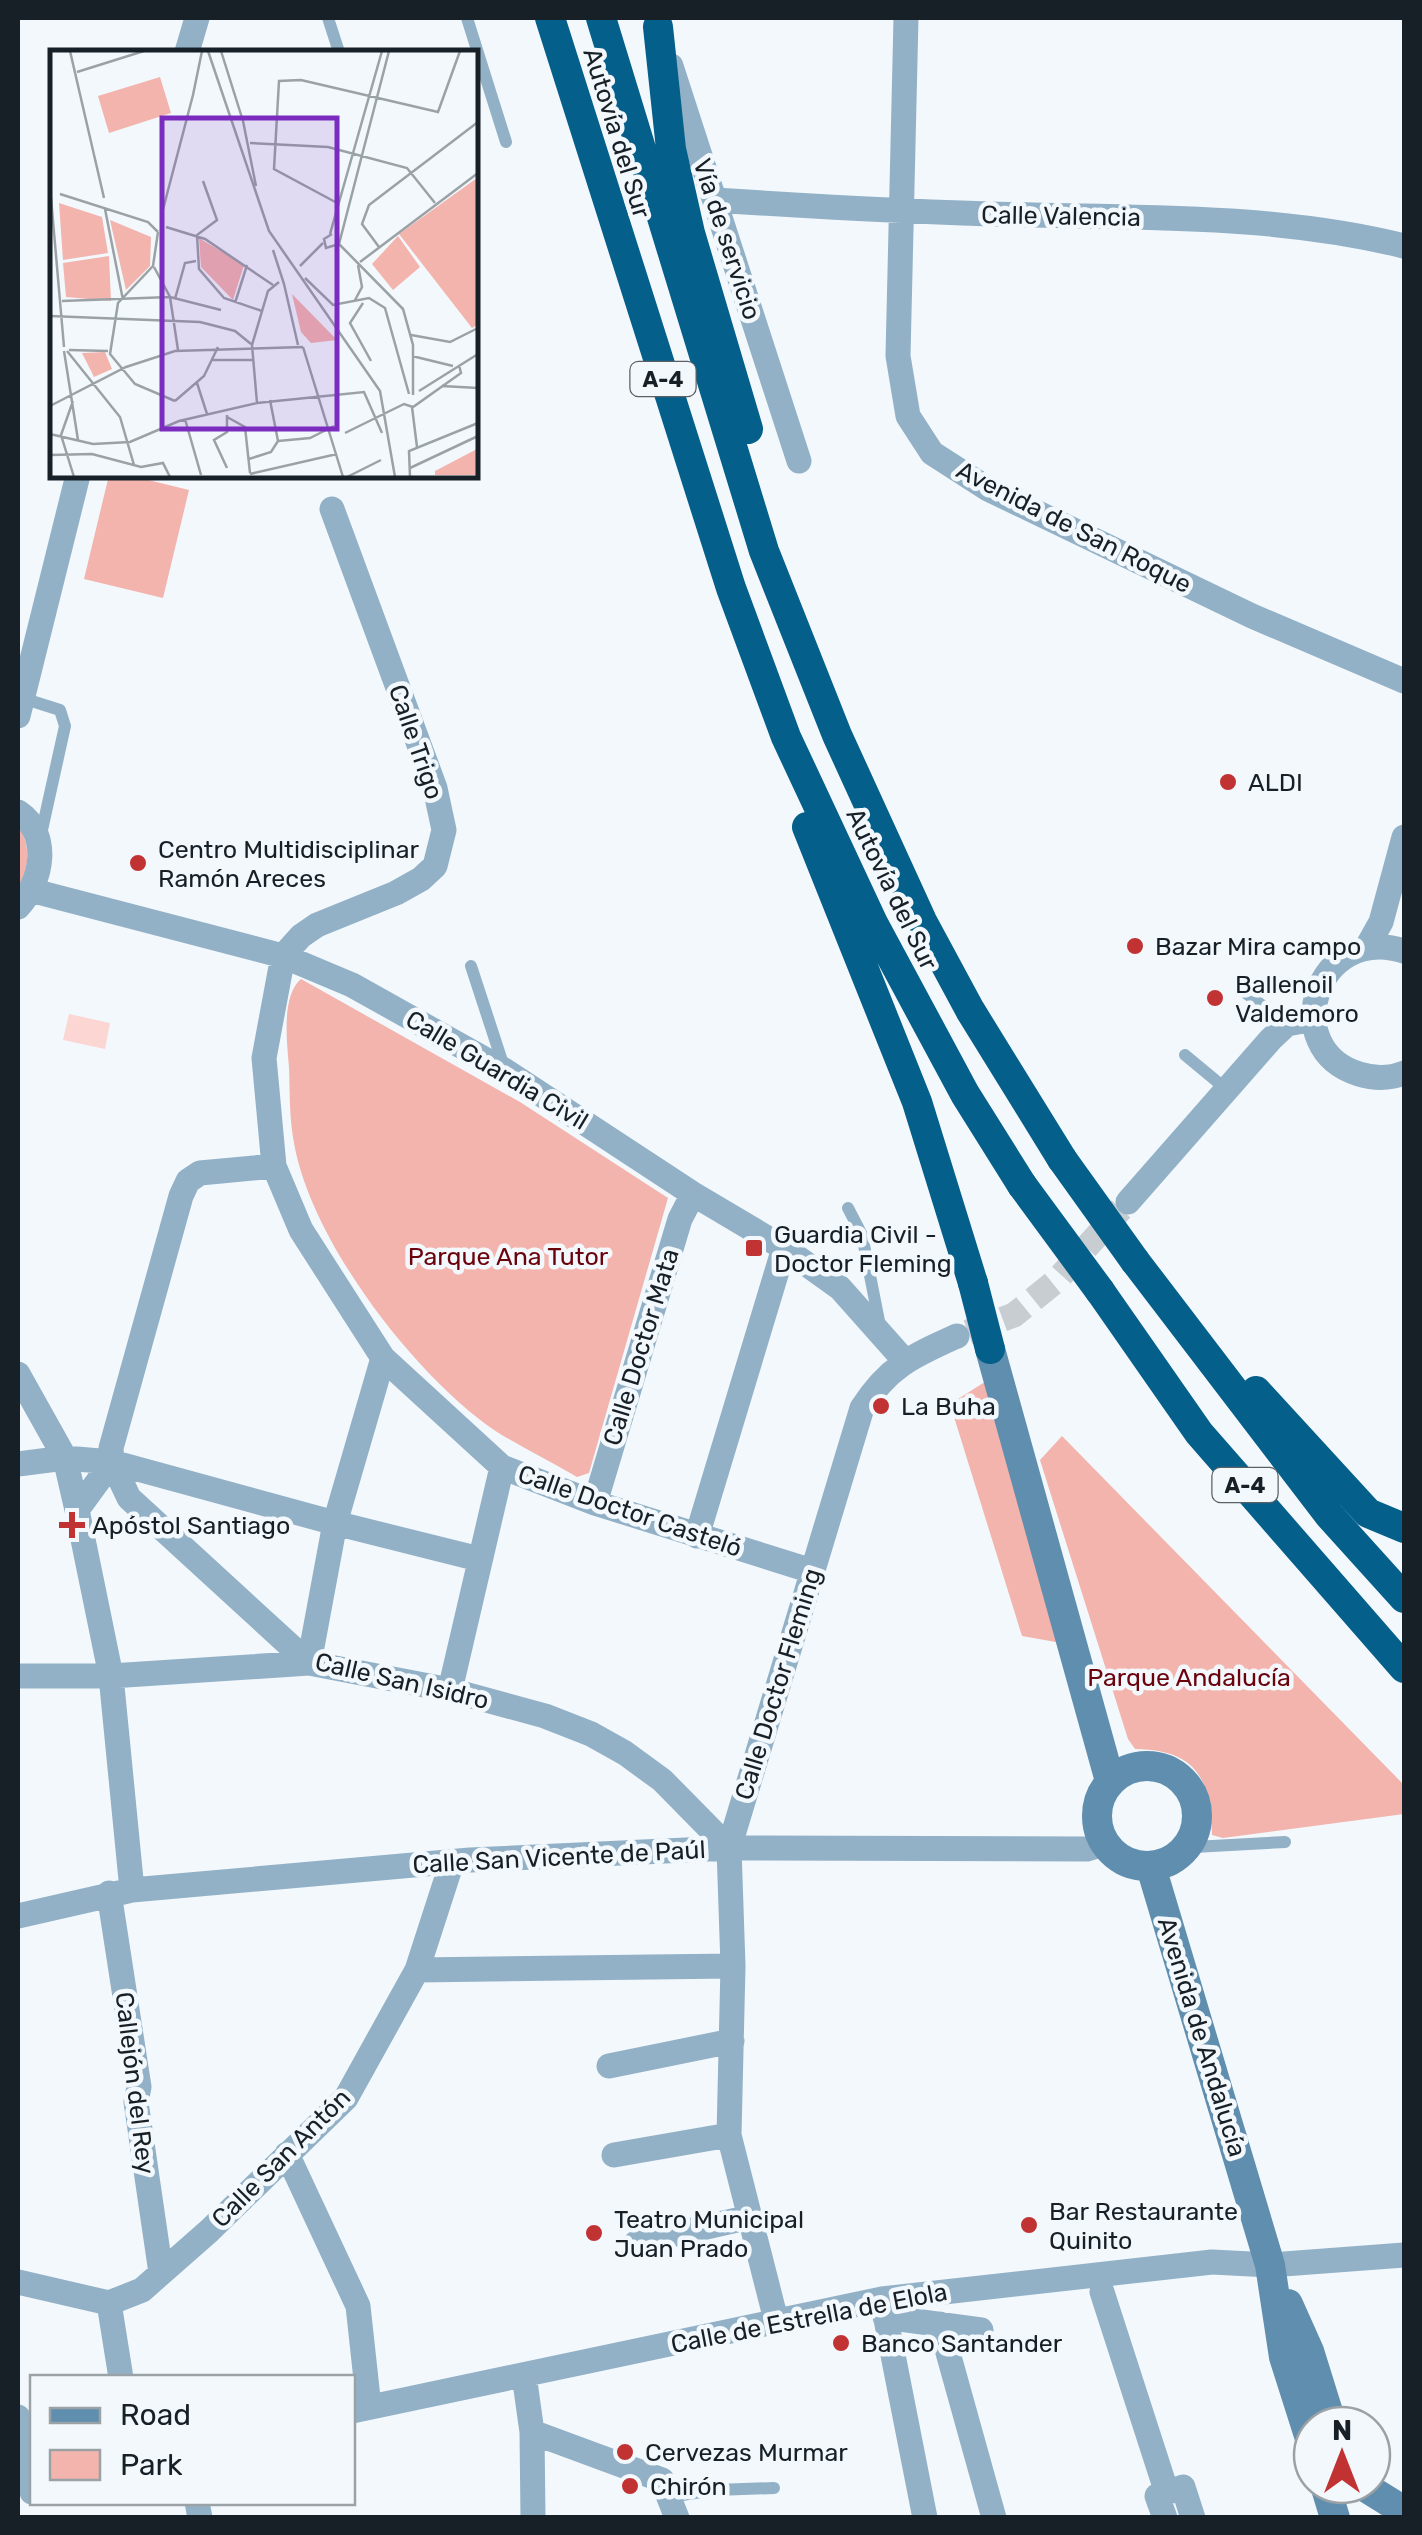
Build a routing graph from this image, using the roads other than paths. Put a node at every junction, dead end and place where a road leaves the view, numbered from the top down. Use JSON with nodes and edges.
{"nodes":[{"id":1,"x":197,"y":18,"type":"edge"},
{"id":2,"x":328,"y":18,"type":"edge"},
{"id":3,"x":467,"y":18,"type":"edge"},
{"id":4,"x":550,"y":18,"type":"edge"},
{"id":5,"x":601,"y":18,"type":"edge"},
{"id":6,"x":906,"y":18,"type":"edge"},
{"id":7,"x":657,"y":22,"type":"edge"},
{"id":8,"x":188,"y":50,"type":"edge"},
{"id":9,"x":338,"y":50,"type":"edge"},
{"id":10,"x":477,"y":50,"type":"edge"},
{"id":11,"x":478,"y":53,"type":"edge"},
{"id":12,"x":506,"y":142,"type":"dead end"},
{"id":13,"x":715,"y":200,"type":"junction"},
{"id":14,"x":902,"y":212,"type":"junction"},
{"id":15,"x":1404,"y":246,"type":"edge"},
{"id":16,"x":798,"y":461,"type":"dead end"},
{"id":17,"x":77,"y":478,"type":"edge"},
{"id":18,"x":332,"y":508,"type":"dead end"},
{"id":19,"x":764,"y":551,"type":"junction"},
{"id":20,"x":1404,"y":681,"type":"edge"},
{"id":21,"x":20,"y":707,"type":"edge"},
{"id":22,"x":786,"y":737,"type":"junction"},
{"id":23,"x":18,"y":812,"type":"edge"},
{"id":24,"x":1404,"y":837,"type":"edge"},
{"id":25,"x":39,"y":841,"type":"junction"},
{"id":26,"x":24,"y":899,"type":"edge"},
{"id":27,"x":1366,"y":947,"type":"junction"},
{"id":28,"x":1404,"y":951,"type":"edge"},
{"id":29,"x":283,"y":956,"type":"junction"},
{"id":30,"x":471,"y":966,"type":"dead end"},
{"id":31,"x":1240,"y":988,"type":"dead end"},
{"id":32,"x":1314,"y":1019,"type":"junction"},
{"id":33,"x":1288,"y":1024,"type":"junction"},
{"id":34,"x":1185,"y":1055,"type":"dead end"},
{"id":35,"x":504,"y":1070,"type":"junction"},
{"id":36,"x":1404,"y":1073,"type":"edge"},
{"id":37,"x":1226,"y":1088,"type":"junction"},
{"id":38,"x":274,"y":1166,"type":"junction"},
{"id":39,"x":693,"y":1194,"type":"junction"},
{"id":40,"x":1128,"y":1202,"type":"tunnel mouth"},
{"id":41,"x":848,"y":1208,"type":"dead end"},
{"id":42,"x":784,"y":1248,"type":"junction"},
{"id":43,"x":1166,"y":1301,"type":"junction"},
{"id":44,"x":882,"y":1334,"type":"junction"},
{"id":45,"x":956,"y":1336,"type":"tunnel mouth"},
{"id":46,"x":990,"y":1350,"type":"joint"},
{"id":47,"x":383,"y":1358,"type":"junction"},
{"id":48,"x":904,"y":1360,"type":"junction"},
{"id":49,"x":18,"y":1374,"type":"edge"},
{"id":50,"x":64,"y":1458,"type":"junction"},
{"id":51,"x":112,"y":1462,"type":"junction"},
{"id":52,"x":18,"y":1464,"type":"edge"},
{"id":53,"x":502,"y":1467,"type":"junction"},
{"id":54,"x":594,"y":1502,"type":"junction"},
{"id":55,"x":77,"y":1510,"type":"junction"},
{"id":56,"x":334,"y":1524,"type":"junction"},
{"id":57,"x":1404,"y":1528,"type":"edge"},
{"id":58,"x":697,"y":1536,"type":"junction"},
{"id":59,"x":479,"y":1559,"type":"junction"},
{"id":60,"x":812,"y":1571,"type":"junction"},
{"id":61,"x":1404,"y":1598,"type":"edge"},
{"id":62,"x":310,"y":1662,"type":"junction"},
{"id":63,"x":1404,"y":1668,"type":"edge"},
{"id":64,"x":18,"y":1676,"type":"edge"},
{"id":65,"x":111,"y":1676,"type":"junction"},
{"id":66,"x":450,"y":1690,"type":"junction"},
{"id":67,"x":1110,"y":1781,"type":"junction"},
{"id":68,"x":1285,"y":1842,"type":"dead end"},
{"id":69,"x":1104,"y":1844,"type":"junction"},
{"id":70,"x":729,"y":1848,"type":"junction"},
{"id":71,"x":1182,"y":1852,"type":"junction"},
{"id":72,"x":452,"y":1862,"type":"junction"},
{"id":73,"x":1151,"y":1867,"type":"junction"},
{"id":74,"x":120,"y":1891,"type":"junction"},
{"id":75,"x":18,"y":1916,"type":"edge"},
{"id":76,"x":733,"y":1966,"type":"junction"},
{"id":77,"x":417,"y":1970,"type":"junction"},
{"id":78,"x":732,"y":2041,"type":"junction"},
{"id":79,"x":608,"y":2066,"type":"dead end"},
{"id":80,"x":729,"y":2135,"type":"junction"},
{"id":81,"x":286,"y":2154,"type":"junction"},
{"id":82,"x":614,"y":2155,"type":"dead end"},
{"id":83,"x":750,"y":2218,"type":"junction"},
{"id":84,"x":636,"y":2243,"type":"dead end"},
{"id":85,"x":1404,"y":2255,"type":"edge"},
{"id":86,"x":1270,"y":2264,"type":"junction"},
{"id":87,"x":160,"y":2273,"type":"junction"},
{"id":88,"x":18,"y":2282,"type":"edge"},
{"id":89,"x":1102,"y":2292,"type":"dead end"},
{"id":90,"x":109,"y":2303,"type":"junction"},
{"id":91,"x":883,"y":2308,"type":"junction"},
{"id":92,"x":776,"y":2320,"type":"junction"},
{"id":93,"x":940,"y":2324,"type":"junction"},
{"id":94,"x":982,"y":2330,"type":"dead end"},
{"id":95,"x":121,"y":2375,"type":"edge"},
{"id":96,"x":524,"y":2375,"type":"junction"},
{"id":97,"x":1299,"y":2405,"type":"edge"},
{"id":98,"x":1326,"y":2405,"type":"edge"},
{"id":99,"x":361,"y":2409,"type":"edge"},
{"id":100,"x":18,"y":2416,"type":"edge"},
{"id":101,"x":532,"y":2432,"type":"junction"},
{"id":102,"x":18,"y":2445,"type":"edge"},
{"id":103,"x":18,"y":2455,"type":"edge"},
{"id":104,"x":30,"y":2487,"type":"edge"},
{"id":105,"x":774,"y":2488,"type":"dead end"},
{"id":106,"x":1166,"y":2490,"type":"junction"},
{"id":107,"x":673,"y":2507,"type":"edge"},
{"id":108,"x":533,"y":2518,"type":"edge"},
{"id":109,"x":926,"y":2518,"type":"edge"},
{"id":110,"x":994,"y":2518,"type":"edge"},
{"id":111,"x":1164,"y":2518,"type":"edge"},
{"id":112,"x":1193,"y":2518,"type":"edge"}],
"edges":[{"from":1,"to":8,"type":"street"},
{"from":2,"to":9,"type":"lane"},
{"from":3,"to":10,"type":"lane"},
{"from":4,"to":22,"type":"highway","name":"Autovía del Sur","number":"A-4"},
{"from":5,"to":19,"type":"highway","name":"Autovía del Sur","number":"A-4"},
{"from":6,"to":14,"type":"street","name":"Avenida de San Roque"},
{"from":7,"to":13,"type":"street","name":"Vía de servicio"},
{"from":7,"to":19,"type":"highway"},
{"from":11,"to":12,"type":"lane"},
{"from":13,"to":14,"type":"street","name":"Calle Valencia"},
{"from":13,"to":16,"type":"street","name":"Vía de servicio"},
{"from":14,"to":15,"type":"street","name":"Calle Valencia"},
{"from":14,"to":20,"type":"street","name":"Avenida de San Roque"},
{"from":17,"to":21,"type":"street"},
{"from":18,"to":29,"type":"street","name":"Calle Trigo"},
{"from":19,"to":43,"type":"highway","name":"Autovía del Sur","number":"A-4","bridge":true},
{"from":21,"to":25,"type":"lane"},
{"from":22,"to":46,"type":"highway","bridge":true},
{"from":22,"to":63,"type":"highway","name":"Autovía del Sur","number":"A-4","bridge":true},
{"from":23,"to":25,"type":"street"},
{"from":24,"to":27,"type":"street"},
{"from":25,"to":26,"type":"street"},
{"from":26,"to":29,"type":"street","name":"Calle Guardia Civil"},
{"from":27,"to":28,"type":"street"},
{"from":27,"to":32,"type":"street"},
{"from":29,"to":35,"type":"street","name":"Calle Guardia Civil"},
{"from":29,"to":38,"type":"street","name":"Calle Doctor Casteló"},
{"from":30,"to":35,"type":"lane"},
{"from":31,"to":33,"type":"lane"},
{"from":32,"to":33,"type":"street"},
{"from":32,"to":36,"type":"street"},
{"from":33,"to":37,"type":"street"},
{"from":34,"to":37,"type":"lane"},
{"from":35,"to":39,"type":"street","name":"Calle Guardia Civil"},
{"from":37,"to":40,"type":"street"},
{"from":38,"to":47,"type":"street","name":"Calle Doctor Casteló"},
{"from":38,"to":51,"type":"street"},
{"from":39,"to":42,"type":"street","name":"Calle Guardia Civil"},
{"from":39,"to":54,"type":"street","name":"Calle Doctor Mata"},
{"from":41,"to":44,"type":"lane"},
{"from":42,"to":44,"type":"street","name":"Calle Guardia Civil"},
{"from":42,"to":58,"type":"street"},
{"from":43,"to":57,"type":"highway"},
{"from":43,"to":61,"type":"highway","name":"Autovía del Sur","number":"A-4"},
{"from":44,"to":48,"type":"street","name":"Calle Guardia Civil"},
{"from":45,"to":48,"type":"street","name":"Calle Doctor Fleming"},
{"from":46,"to":67,"type":"street"},
{"from":47,"to":53,"type":"street","name":"Calle Doctor Casteló"},
{"from":47,"to":56,"type":"street"},
{"from":48,"to":60,"type":"street","name":"Calle Doctor Fleming"},
{"from":49,"to":50,"type":"street","name":"Callejón del Rey"},
{"from":50,"to":51,"type":"street"},
{"from":50,"to":52,"type":"street"},
{"from":50,"to":55,"type":"street","name":"Callejón del Rey"},
{"from":51,"to":55,"type":"street"},
{"from":51,"to":56,"type":"street"},
{"from":51,"to":62,"type":"street","name":"Calle San Isidro"},
{"from":53,"to":54,"type":"street","name":"Calle Doctor Casteló"},
{"from":53,"to":59,"type":"street"},
{"from":54,"to":58,"type":"street","name":"Calle Doctor Casteló"},
{"from":55,"to":65,"type":"street","name":"Callejón del Rey"},
{"from":56,"to":59,"type":"street"},
{"from":56,"to":62,"type":"street"},
{"from":58,"to":60,"type":"street","name":"Calle Doctor Casteló"},
{"from":59,"to":66,"type":"street"},
{"from":60,"to":70,"type":"street","name":"Calle Doctor Fleming"},
{"from":62,"to":65,"type":"street"},
{"from":62,"to":66,"type":"street","name":"Calle San Isidro"},
{"from":64,"to":65,"type":"street"},
{"from":65,"to":74,"type":"street","name":"Callejón del Rey"},
{"from":66,"to":70,"type":"street","name":"Calle San Isidro"},
{"from":67,"to":69,"type":"street"},
{"from":67,"to":71,"type":"street"},
{"from":68,"to":71,"type":"lane"},
{"from":69,"to":70,"type":"street","name":"Calle San Vicente de Paúl"},
{"from":69,"to":73,"type":"street"},
{"from":70,"to":72,"type":"street","name":"Calle San Vicente de Paúl"},
{"from":70,"to":76,"type":"street","name":"Calle Doctor Fleming"},
{"from":71,"to":73,"type":"street"},
{"from":72,"to":74,"type":"street","name":"Calle San Vicente de Paúl"},
{"from":72,"to":77,"type":"street","name":"Calle San Antón"},
{"from":73,"to":86,"type":"street","name":"Avenida de Andalucía"},
{"from":74,"to":75,"type":"street","name":"Calle San Vicente de Paúl"},
{"from":74,"to":87,"type":"street","name":"Callejón del Rey"},
{"from":76,"to":77,"type":"street"},
{"from":76,"to":78,"type":"street","name":"Calle Doctor Fleming"},
{"from":77,"to":81,"type":"street","name":"Calle San Antón"},
{"from":78,"to":79,"type":"street"},
{"from":78,"to":80,"type":"street","name":"Calle Doctor Fleming"},
{"from":80,"to":82,"type":"street"},
{"from":80,"to":83,"type":"street","name":"Calle Doctor Fleming"},
{"from":81,"to":87,"type":"street","name":"Calle San Antón"},
{"from":81,"to":99,"type":"street"},
{"from":83,"to":84,"type":"street"},
{"from":83,"to":92,"type":"street","name":"Calle Doctor Fleming"},
{"from":85,"to":86,"type":"street","name":"Calle de Estrella de Elola"},
{"from":86,"to":91,"type":"street","name":"Calle de Estrella de Elola"},
{"from":86,"to":97,"type":"street","name":"Avenida de Andalucía"},
{"from":86,"to":98,"type":"street","name":"Avenida de Andalucía"},
{"from":87,"to":90,"type":"street","name":"Calle San Antón"},
{"from":88,"to":90,"type":"street"},
{"from":89,"to":106,"type":"street"},
{"from":90,"to":95,"type":"street"},
{"from":91,"to":92,"type":"street","name":"Calle de Estrella de Elola"},
{"from":91,"to":93,"type":"street"},
{"from":91,"to":109,"type":"street"},
{"from":92,"to":96,"type":"street","name":"Calle de Estrella de Elola"},
{"from":93,"to":94,"type":"street"},
{"from":93,"to":110,"type":"street"},
{"from":96,"to":99,"type":"street","name":"Calle de Estrella de Elola"},
{"from":96,"to":101,"type":"street"},
{"from":100,"to":102,"type":"street"},
{"from":101,"to":107,"type":"street"},
{"from":101,"to":108,"type":"street"},
{"from":103,"to":104,"type":"street"},
{"from":105,"to":107,"type":"lane"},
{"from":106,"to":111,"type":"street"},
{"from":106,"to":112,"type":"street"}]}
